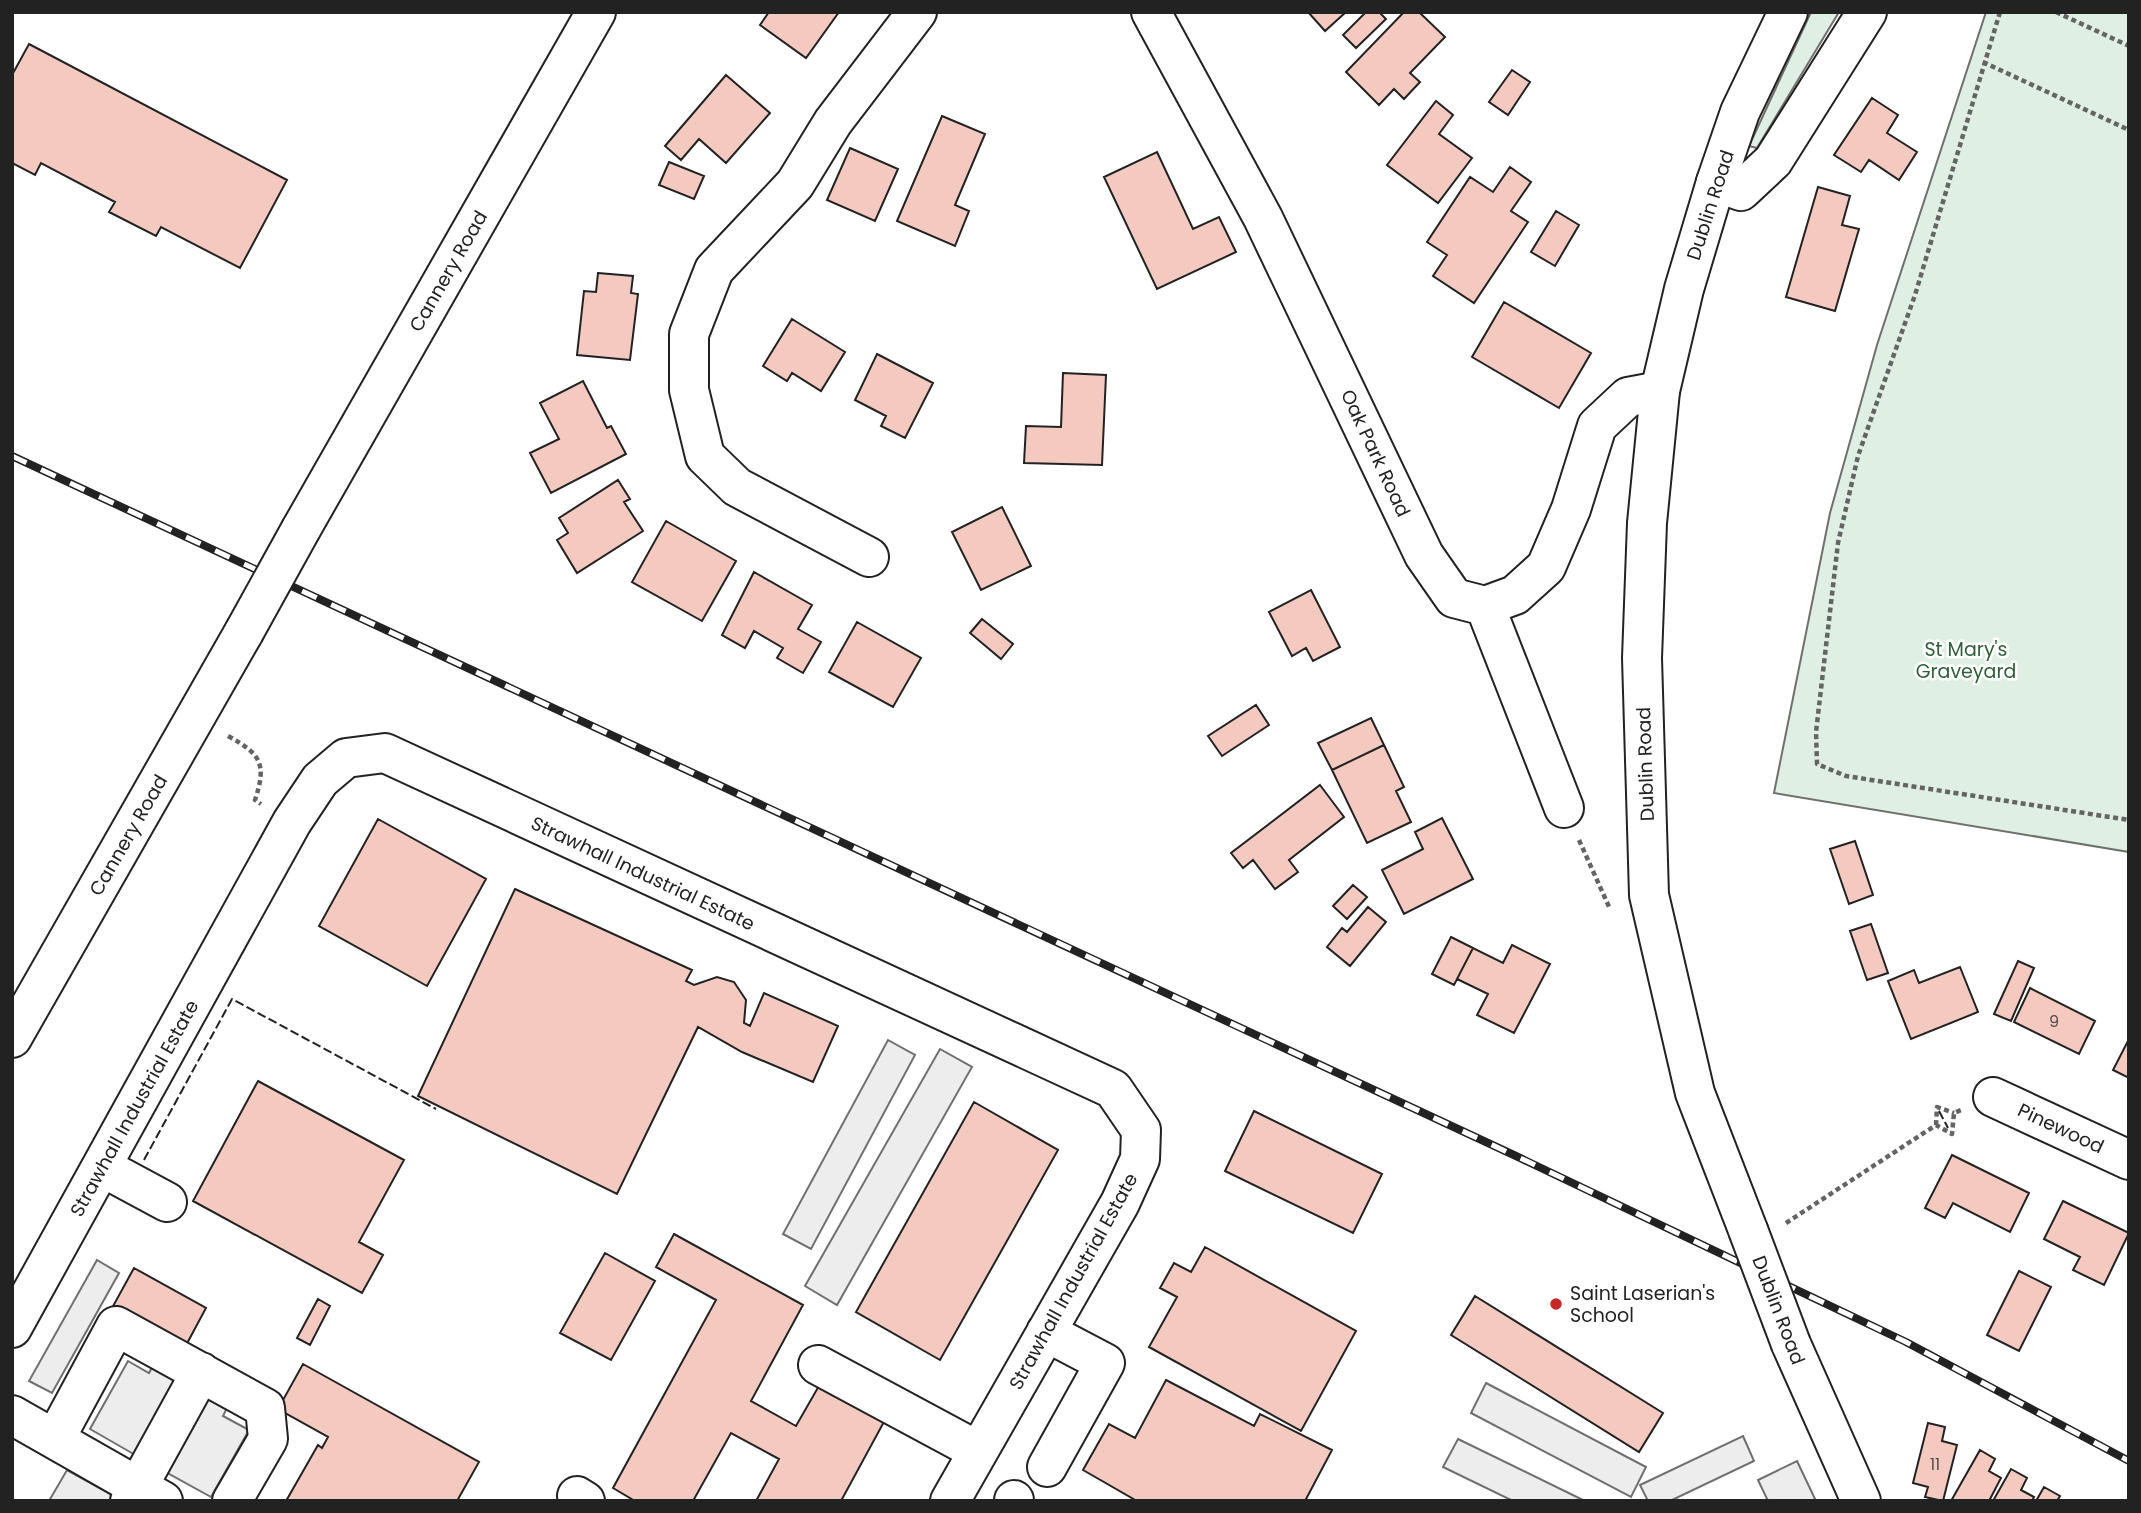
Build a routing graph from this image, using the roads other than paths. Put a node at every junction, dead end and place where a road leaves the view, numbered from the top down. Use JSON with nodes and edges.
{"nodes":[{"id":1,"x":596,"y":12,"type":"edge"},
{"id":2,"x":917,"y":12,"type":"edge"},
{"id":3,"x":1151,"y":12,"type":"edge"},
{"id":4,"x":1788,"y":12,"type":"edge"},
{"id":5,"x":1867,"y":12,"type":"edge"},
{"id":6,"x":1716,"y":183,"type":"junction"},
{"id":7,"x":1660,"y":391,"type":"junction"},
{"id":8,"x":869,"y":557,"type":"dead end"},
{"id":9,"x":1485,"y":606,"type":"junction"},
{"id":10,"x":1564,"y":808,"type":"dead end"},
{"id":11,"x":12,"y":1038,"type":"edge"},
{"id":12,"x":1993,"y":1097,"type":"road end"},
{"id":13,"x":2129,"y":1160,"type":"edge"},
{"id":14,"x":102,"y":1167,"type":"junction"},
{"id":15,"x":167,"y":1202,"type":"dead end"},
{"id":16,"x":12,"y":1328,"type":"edge"},
{"id":17,"x":1046,"y":1332,"type":"junction"},
{"id":18,"x":818,"y":1365,"type":"dead end"},
{"id":19,"x":201,"y":1372,"type":"junction"},
{"id":20,"x":12,"y":1415,"type":"edge"},
{"id":21,"x":55,"y":1439,"type":"junction"},
{"id":22,"x":978,"y":1451,"type":"junction"},
{"id":23,"x":1047,"y":1467,"type":"dead end"},
{"id":24,"x":143,"y":1496,"type":"edge"},
{"id":25,"x":232,"y":1501,"type":"edge"},
{"id":26,"x":950,"y":1501,"type":"edge"},
{"id":27,"x":1861,"y":1501,"type":"edge"}],
"edges":[{"from":1,"to":11,"type":"street","name":"Cannery Road","bridge":true},
{"from":2,"to":8,"type":"street"},
{"from":3,"to":9,"type":"street","name":"Oak Park Road"},
{"from":4,"to":6,"type":"street","name":"Dublin Road"},
{"from":5,"to":6,"type":"street"},
{"from":6,"to":7,"type":"street","name":"Dublin Road"},
{"from":7,"to":9,"type":"street"},
{"from":7,"to":27,"type":"street","name":"Dublin Road","bridge":true},
{"from":9,"to":10,"type":"street"},
{"from":12,"to":13,"type":"street","name":"Pinewood"},
{"from":14,"to":15,"type":"street"},
{"from":14,"to":16,"type":"street","name":"Strawhall Industrial Estate"},
{"from":14,"to":17,"type":"street","name":"Strawhall Industrial Estate"},
{"from":17,"to":22,"type":"street","name":"Strawhall Industrial Estate"},
{"from":17,"to":23,"type":"street"},
{"from":18,"to":22,"type":"street"},
{"from":19,"to":21,"type":"street"},
{"from":19,"to":24,"type":"street"},
{"from":19,"to":25,"type":"street"},
{"from":20,"to":21,"type":"street"},
{"from":21,"to":24,"type":"street"},
{"from":22,"to":26,"type":"street","name":"Strawhall Industrial Estate"}]}
